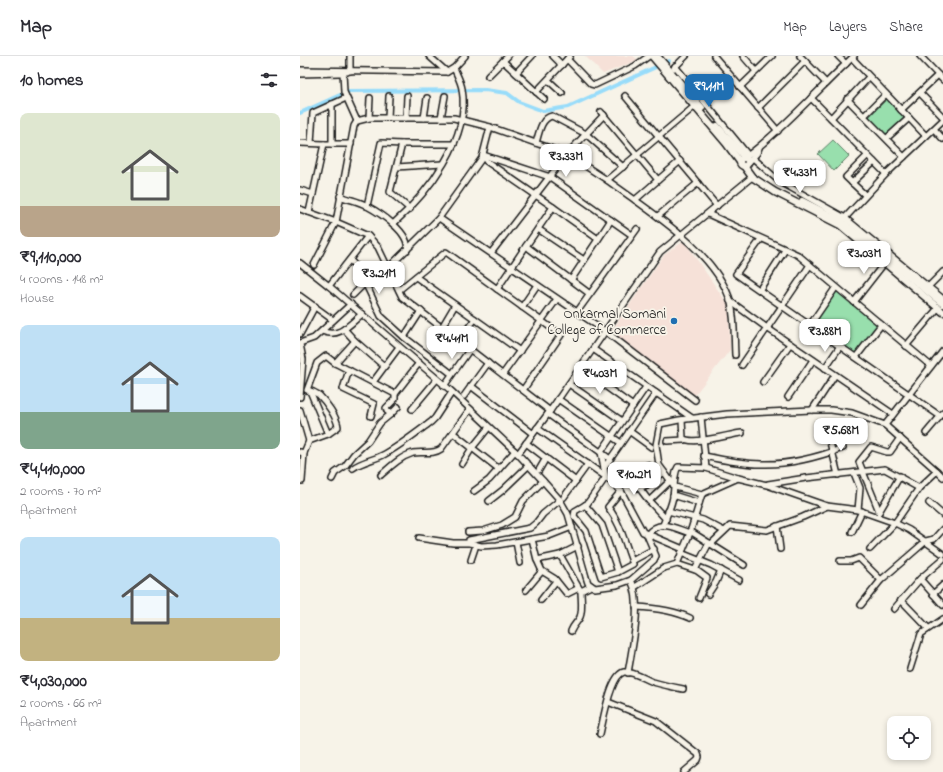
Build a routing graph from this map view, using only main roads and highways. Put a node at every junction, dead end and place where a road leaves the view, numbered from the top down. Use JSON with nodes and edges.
{"nodes":[{"id":1,"x":653,"y":56,"type":"edge"},
{"id":2,"x":671,"y":70,"type":"junction"},
{"id":3,"x":746,"y":161,"type":"junction"},
{"id":4,"x":841,"y":221,"type":"junction"},
{"id":5,"x":886,"y":261,"type":"junction"},
{"id":6,"x":941,"y":308,"type":"edge"}],
"edges":[{"from":1,"to":2,"type":"main road"},
{"from":2,"to":3,"type":"main road"},
{"from":2,"to":3,"type":"main road"},
{"from":3,"to":4,"type":"main road"},
{"from":3,"to":4,"type":"main road"},
{"from":4,"to":5,"type":"main road"},
{"from":5,"to":6,"type":"main road"},
{"from":5,"to":6,"type":"main road"}]}
